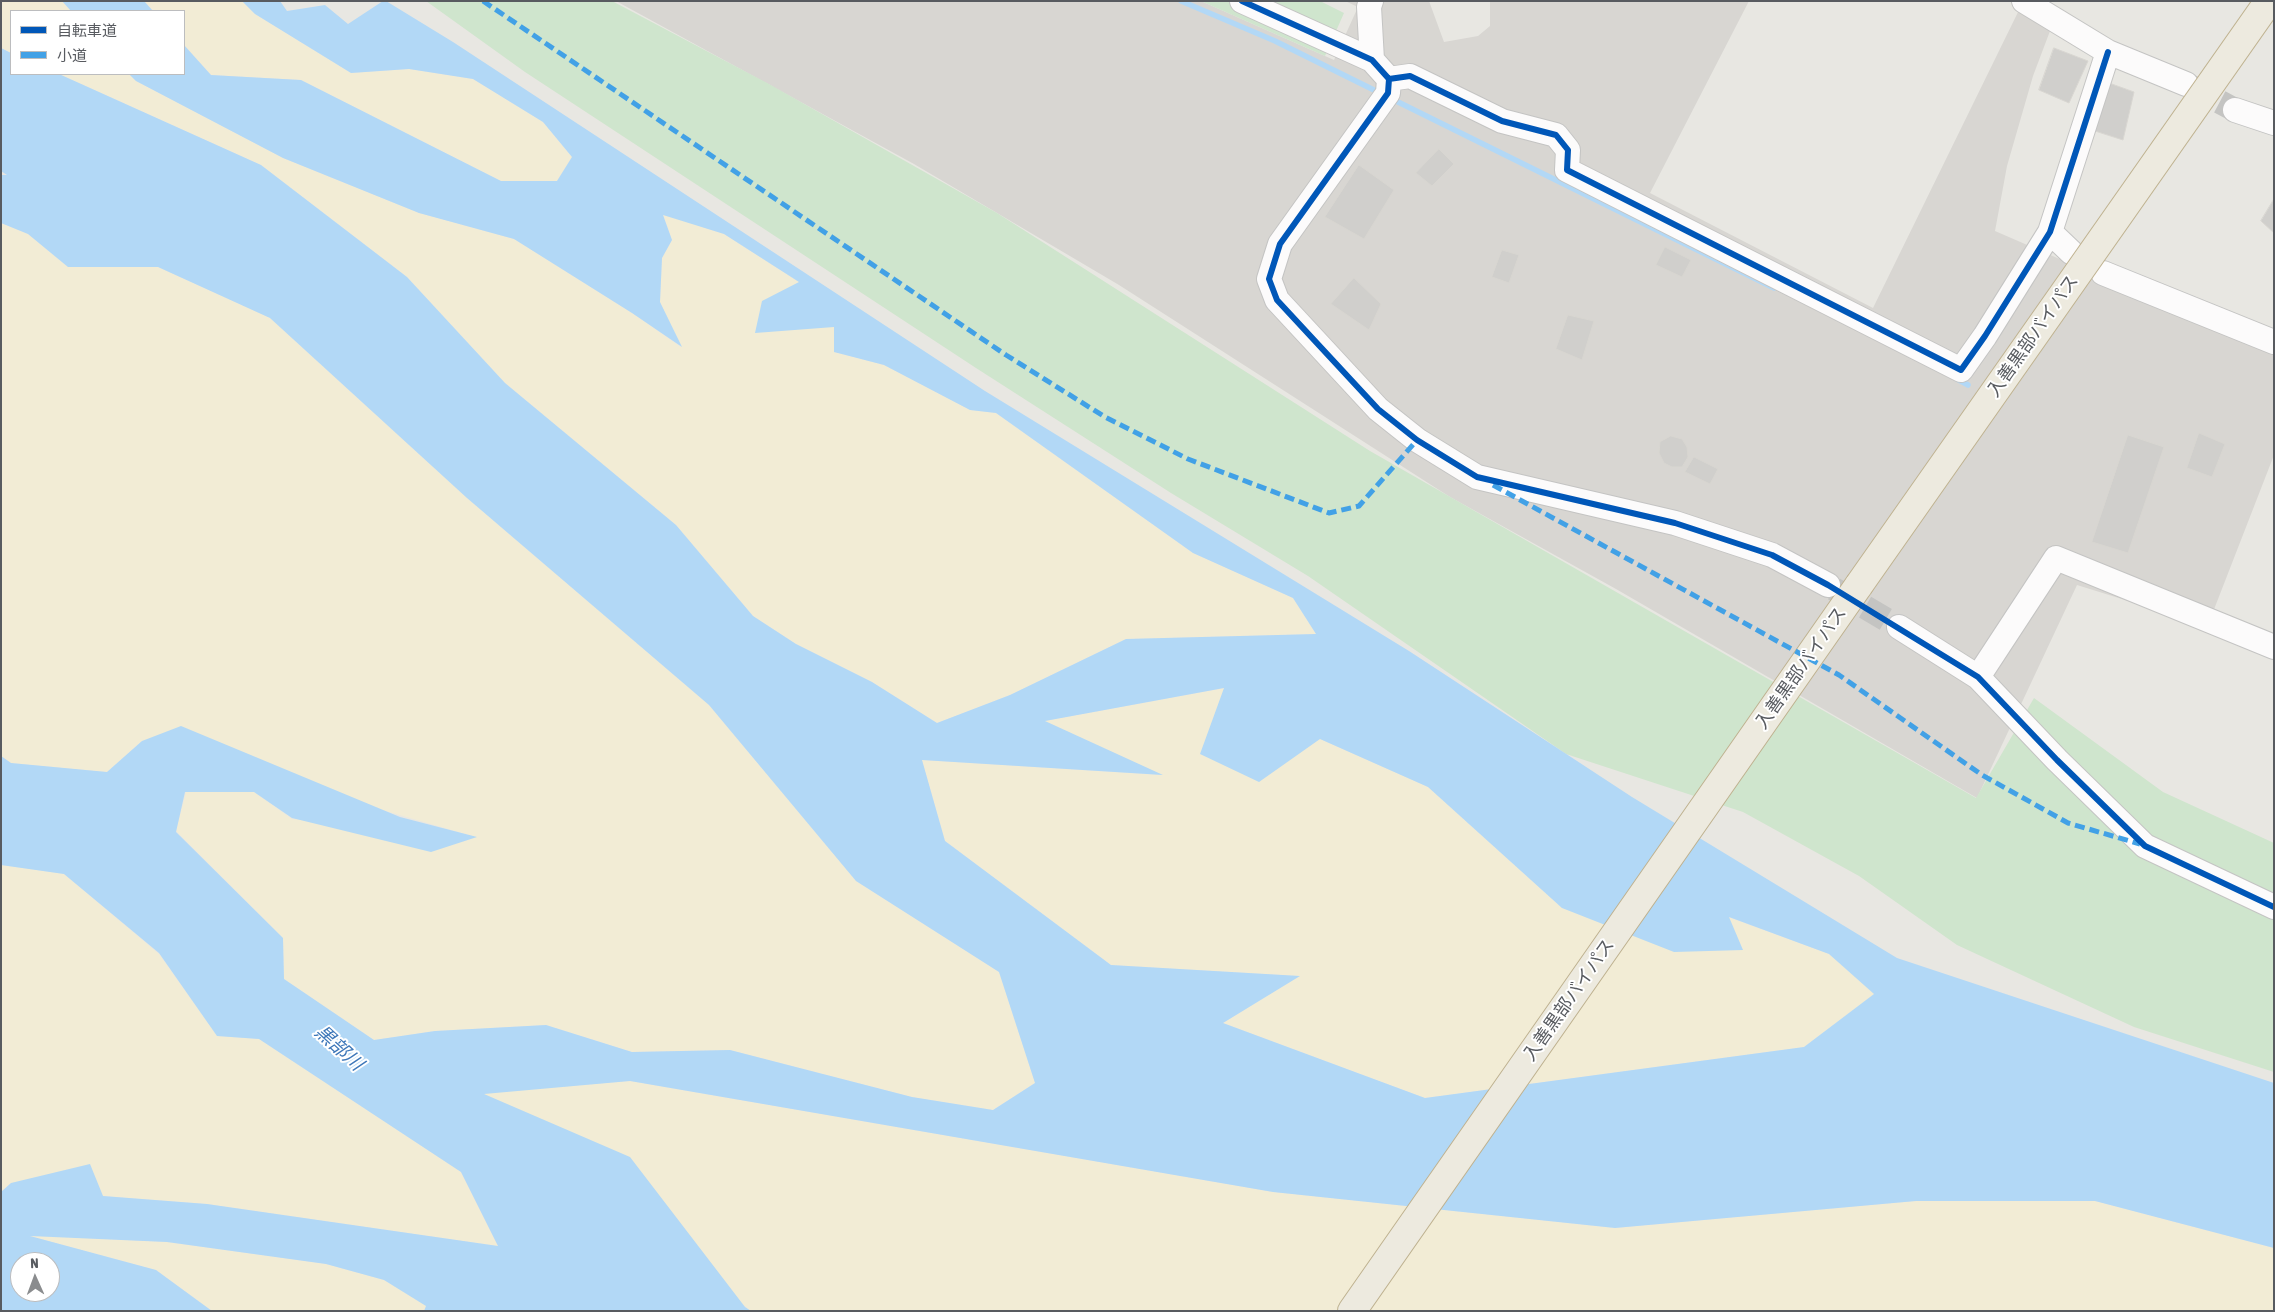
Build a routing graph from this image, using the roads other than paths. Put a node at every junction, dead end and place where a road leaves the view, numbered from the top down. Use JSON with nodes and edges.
{"nodes":[{"id":1,"x":1242,"y":1,"type":"edge"},
{"id":2,"x":1371,"y":1,"type":"edge"},
{"id":3,"x":2024,"y":1,"type":"edge"},
{"id":4,"x":2268,"y":1,"type":"edge"},
{"id":5,"x":2108,"y":52,"type":"junction"},
{"id":6,"x":1372,"y":60,"type":"junction"},
{"id":7,"x":1389,"y":79,"type":"junction"},
{"id":8,"x":2186,"y":84,"type":"tunnel mouth"},
{"id":9,"x":2236,"y":110,"type":"tunnel mouth"},
{"id":10,"x":2274,"y":123,"type":"edge"},
{"id":11,"x":2050,"y":232,"type":"junction"},
{"id":12,"x":2071,"y":252,"type":"dead end"},
{"id":13,"x":2102,"y":273,"type":"dead end"},
{"id":14,"x":2270,"y":334,"type":"edge"},
{"id":15,"x":1828,"y":585,"type":"tunnel mouth"},
{"id":16,"x":1899,"y":627,"type":"tunnel mouth"},
{"id":17,"x":2274,"y":647,"type":"edge"},
{"id":18,"x":1978,"y":676,"type":"junction"},
{"id":19,"x":2274,"y":907,"type":"edge"},
{"id":20,"x":1352,"y":1311,"type":"edge"}],
"edges":[{"from":1,"to":6,"type":"street"},
{"from":2,"to":6,"type":"street"},
{"from":3,"to":5,"type":"street"},
{"from":4,"to":20,"type":"highway","name":"入善黒部バイパス","bridge":true},
{"from":5,"to":8,"type":"street"},
{"from":5,"to":11,"type":"street"},
{"from":6,"to":7,"type":"street"},
{"from":7,"to":11,"type":"street"},
{"from":7,"to":15,"type":"street"},
{"from":9,"to":10,"type":"street"},
{"from":11,"to":12,"type":"street"},
{"from":13,"to":14,"type":"street"},
{"from":16,"to":18,"type":"street"},
{"from":17,"to":18,"type":"street"},
{"from":18,"to":19,"type":"street"}]}
